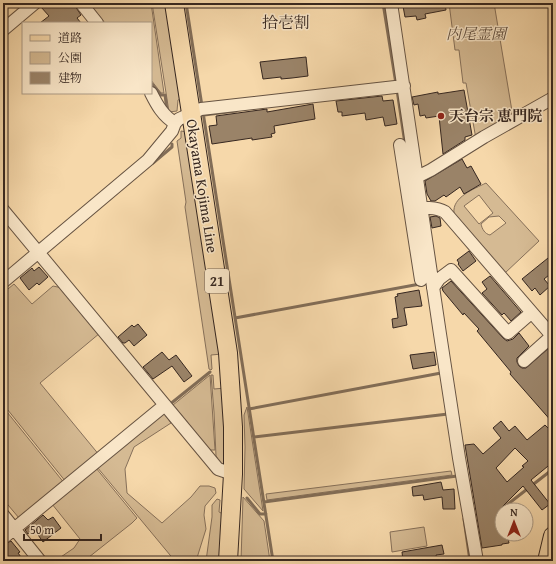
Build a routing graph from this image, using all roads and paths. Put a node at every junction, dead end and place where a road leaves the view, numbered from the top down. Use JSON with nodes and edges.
{"nodes":[{"id":1,"x":35,"y":3,"type":"edge"},
{"id":2,"x":80,"y":3,"type":"edge"},
{"id":3,"x":174,"y":3,"type":"edge"},
{"id":4,"x":391,"y":3,"type":"edge"},
{"id":5,"x":96,"y":22,"type":"edge"},
{"id":6,"x":3,"y":30,"type":"edge"},
{"id":7,"x":399,"y":87,"type":"junction"},
{"id":8,"x":151,"y":94,"type":"edge"},
{"id":9,"x":553,"y":98,"type":"edge"},
{"id":10,"x":199,"y":110,"type":"junction"},
{"id":11,"x":175,"y":123,"type":"junction"},
{"id":12,"x":400,"y":145,"type":"dead end"},
{"id":13,"x":417,"y":177,"type":"junction"},
{"id":14,"x":415,"y":208,"type":"junction"},
{"id":15,"x":3,"y":210,"type":"edge"},
{"id":16,"x":39,"y":253,"type":"junction"},
{"id":17,"x":421,"y":280,"type":"dead end"},
{"id":18,"x":3,"y":282,"type":"edge"},
{"id":19,"x":433,"y":288,"type":"junction"},
{"id":20,"x":529,"y":315,"type":"dead end"},
{"id":21,"x":550,"y":338,"type":"edge"},
{"id":22,"x":524,"y":360,"type":"dead end"},
{"id":23,"x":165,"y":406,"type":"junction"},
{"id":24,"x":233,"y":474,"type":"junction"},
{"id":25,"x":3,"y":515,"type":"edge"},
{"id":26,"x":14,"y":529,"type":"junction"},
{"id":27,"x":553,"y":536,"type":"edge"},
{"id":28,"x":3,"y":538,"type":"edge"},
{"id":29,"x":40,"y":561,"type":"edge"},
{"id":30,"x":228,"y":561,"type":"edge"},
{"id":31,"x":477,"y":561,"type":"edge"},
{"id":32,"x":546,"y":561,"type":"edge"}],
"edges":[{"from":1,"to":6,"type":"street"},
{"from":2,"to":5,"type":"street"},
{"from":3,"to":10,"type":"main road","name":"Okayama Kojima Line","number":"21"},
{"from":4,"to":7,"type":"street"},
{"from":7,"to":10,"type":"street"},
{"from":7,"to":13,"type":"street"},
{"from":8,"to":11,"type":"street"},
{"from":9,"to":13,"type":"street"},
{"from":10,"to":11,"type":"street"},
{"from":10,"to":24,"type":"main road","name":"Okayama Kojima Line","number":"21"},
{"from":11,"to":16,"type":"street"},
{"from":12,"to":14,"type":"street"},
{"from":13,"to":14,"type":"street"},
{"from":14,"to":17,"type":"street"},
{"from":14,"to":19,"type":"street"},
{"from":14,"to":21,"type":"street"},
{"from":15,"to":16,"type":"street"},
{"from":16,"to":18,"type":"street"},
{"from":16,"to":23,"type":"street"},
{"from":19,"to":20,"type":"street"},
{"from":19,"to":31,"type":"street"},
{"from":21,"to":22,"type":"street"},
{"from":23,"to":24,"type":"street"},
{"from":23,"to":26,"type":"street"},
{"from":24,"to":30,"type":"main road","name":"Okayama Kojima Line","number":"21"},
{"from":25,"to":26,"type":"street"},
{"from":26,"to":28,"type":"street"},
{"from":26,"to":29,"type":"street"},
{"from":27,"to":32,"type":"main road"}]}
